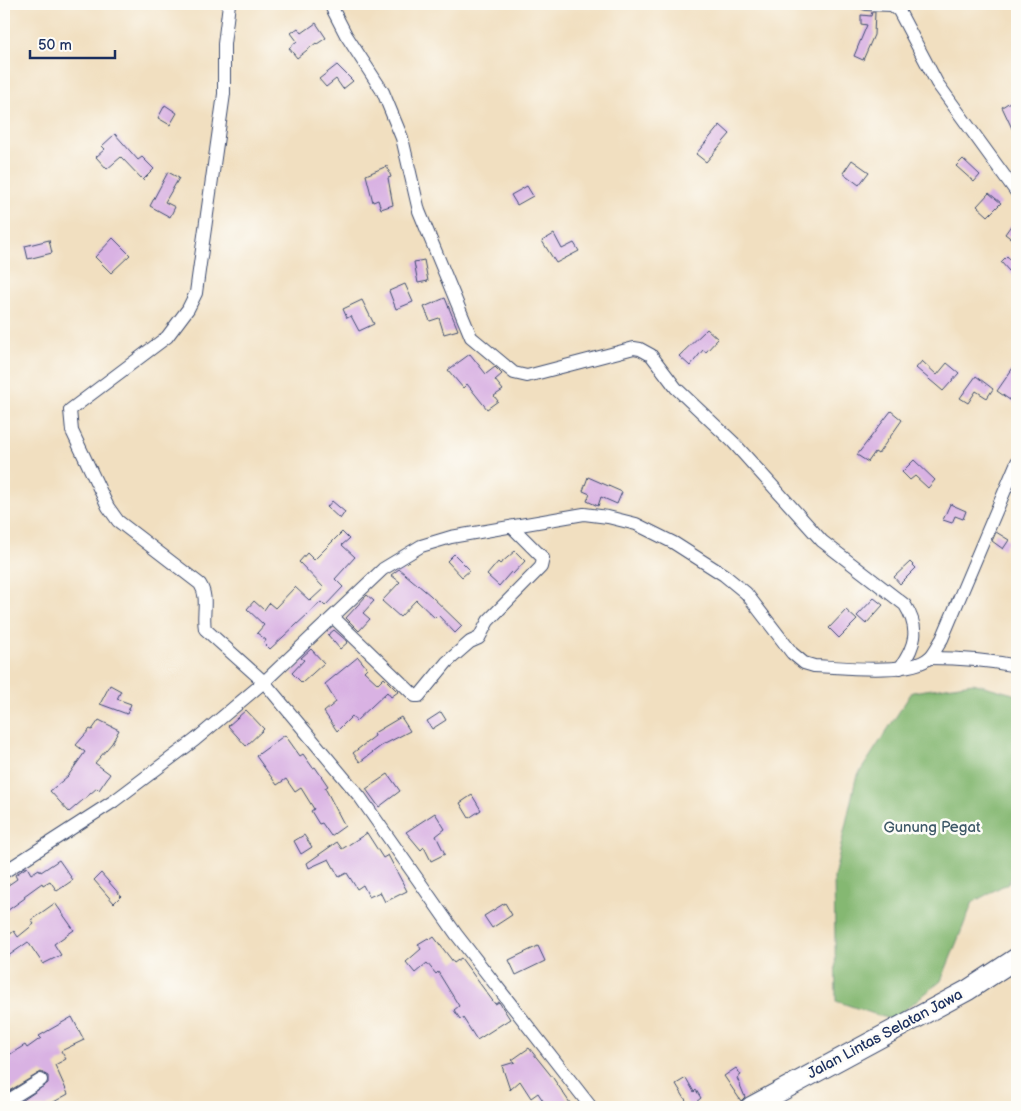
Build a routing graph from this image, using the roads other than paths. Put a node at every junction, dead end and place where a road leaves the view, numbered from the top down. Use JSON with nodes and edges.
{"nodes":[{"id":1,"x":229,"y":4,"type":"edge"},
{"id":2,"x":330,"y":4,"type":"edge"},
{"id":3,"x":866,"y":4,"type":"edge"},
{"id":4,"x":1017,"y":193,"type":"edge"},
{"id":5,"x":1017,"y":462,"type":"edge"},
{"id":6,"x":512,"y":527,"type":"junction"},
{"id":7,"x":334,"y":618,"type":"junction"},
{"id":8,"x":929,"y":658,"type":"junction"},
{"id":9,"x":1017,"y":666,"type":"edge"},
{"id":10,"x":900,"y":668,"type":"junction"},
{"id":11,"x":264,"y":682,"type":"junction"},
{"id":12,"x":4,"y":872,"type":"edge"},
{"id":13,"x":1017,"y":958,"type":"edge"},
{"id":14,"x":41,"y":1080,"type":"dead end"},
{"id":15,"x":4,"y":1103,"type":"edge"},
{"id":16,"x":591,"y":1107,"type":"edge"},
{"id":17,"x":751,"y":1107,"type":"edge"}],
"edges":[{"from":1,"to":11,"type":"street"},
{"from":2,"to":10,"type":"street"},
{"from":3,"to":4,"type":"street"},
{"from":5,"to":8,"type":"street"},
{"from":6,"to":7,"type":"street"},
{"from":6,"to":7,"type":"street"},
{"from":6,"to":10,"type":"street"},
{"from":7,"to":11,"type":"street"},
{"from":8,"to":9,"type":"street"},
{"from":8,"to":10,"type":"street"},
{"from":11,"to":12,"type":"street"},
{"from":11,"to":16,"type":"street"},
{"from":13,"to":17,"type":"highway","name":"Jalan Lintas Selatan Jawa"},
{"from":14,"to":15,"type":"street"}]}
